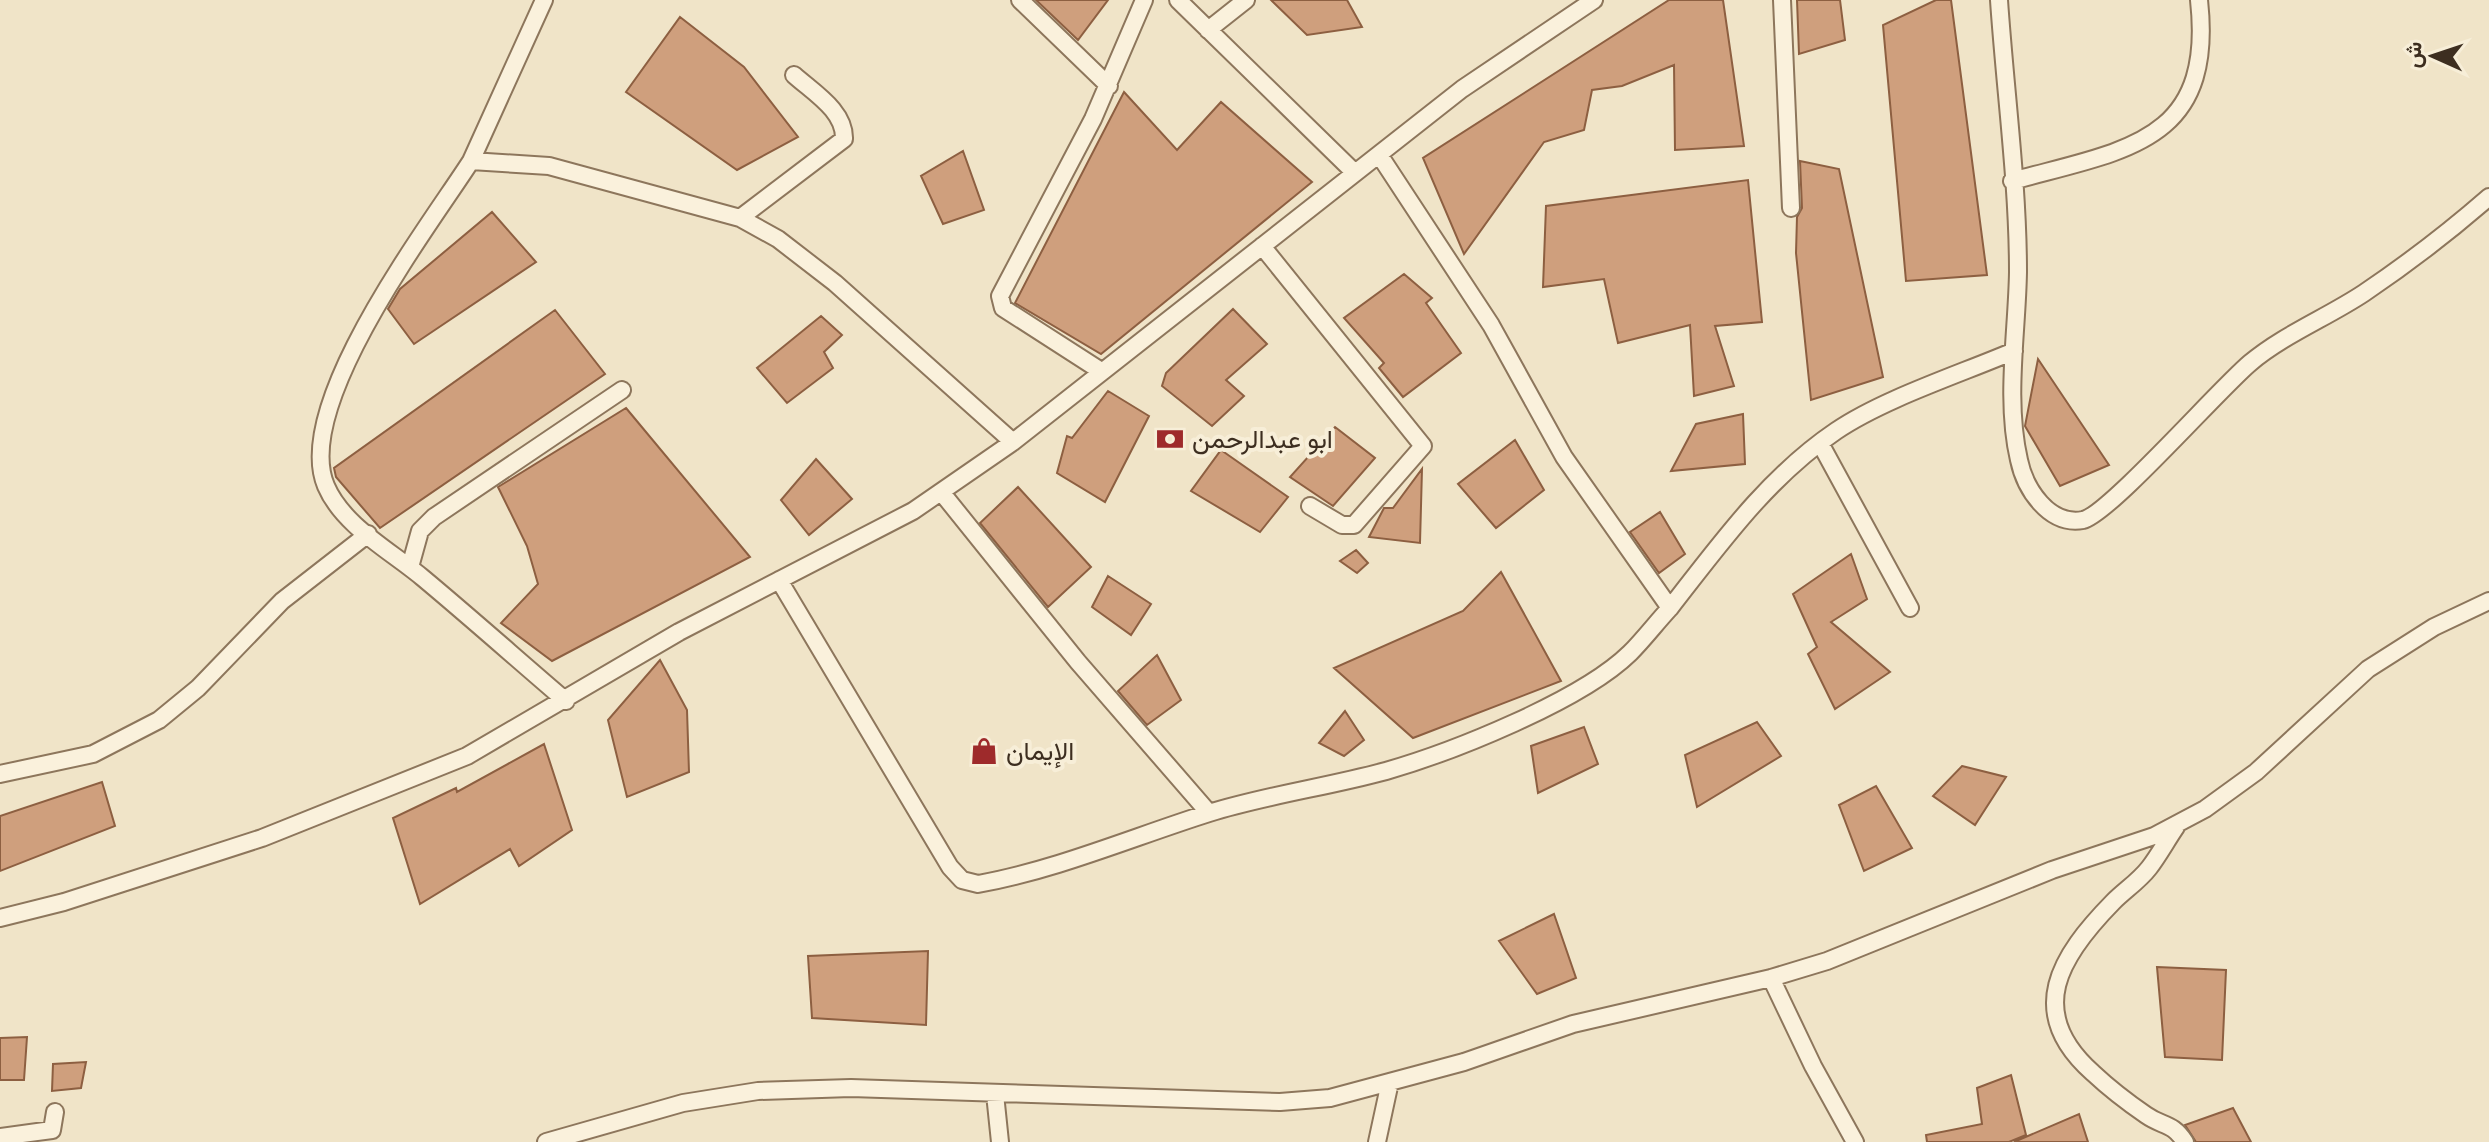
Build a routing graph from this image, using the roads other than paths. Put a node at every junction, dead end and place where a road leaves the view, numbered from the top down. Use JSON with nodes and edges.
{"nodes":[{"id":1,"x":544,"y":0,"type":"edge"},
{"id":2,"x":1020,"y":0,"type":"edge"},
{"id":3,"x":1144,"y":0,"type":"edge"},
{"id":4,"x":1178,"y":0,"type":"edge"},
{"id":5,"x":1246,"y":0,"type":"edge"},
{"id":6,"x":1594,"y":0,"type":"edge"},
{"id":7,"x":1782,"y":0,"type":"edge"},
{"id":8,"x":1999,"y":0,"type":"edge"},
{"id":9,"x":2199,"y":0,"type":"edge"},
{"id":10,"x":1208,"y":30,"type":"junction"},
{"id":11,"x":794,"y":75,"type":"dead end"},
{"id":12,"x":1109,"y":86,"type":"junction"},
{"id":13,"x":1380,"y":156,"type":"junction"},
{"id":14,"x":471,"y":161,"type":"junction"},
{"id":15,"x":1355,"y":173,"type":"junction"},
{"id":16,"x":2012,"y":181,"type":"junction"},
{"id":17,"x":2489,"y":197,"type":"edge"},
{"id":18,"x":1791,"y":208,"type":"dead end"},
{"id":19,"x":740,"y":218,"type":"junction"},
{"id":20,"x":1262,"y":246,"type":"junction"},
{"id":21,"x":2014,"y":351,"type":"junction"},
{"id":22,"x":1101,"y":371,"type":"junction"},
{"id":23,"x":622,"y":390,"type":"dead end"},
{"id":24,"x":1013,"y":442,"type":"junction"},
{"id":25,"x":1820,"y":443,"type":"junction"},
{"id":26,"x":942,"y":493,"type":"junction"},
{"id":27,"x":1310,"y":506,"type":"dead end"},
{"id":28,"x":368,"y":534,"type":"junction"},
{"id":29,"x":410,"y":567,"type":"junction"},
{"id":30,"x":779,"y":580,"type":"junction"},
{"id":31,"x":2489,"y":601,"type":"edge"},
{"id":32,"x":1670,"y":608,"type":"junction"},
{"id":33,"x":1910,"y":608,"type":"dead end"},
{"id":34,"x":566,"y":701,"type":"junction"},
{"id":35,"x":0,"y":774,"type":"edge"},
{"id":36,"x":1209,"y":813,"type":"junction"},
{"id":37,"x":2177,"y":825,"type":"junction"},
{"id":38,"x":0,"y":918,"type":"edge"},
{"id":39,"x":1771,"y":978,"type":"junction"},
{"id":40,"x":1390,"y":1082,"type":"junction"},
{"id":41,"x":995,"y":1094,"type":"junction"},
{"id":42,"x":55,"y":1112,"type":"dead end"},
{"id":43,"x":0,"y":1137,"type":"edge"},
{"id":44,"x":546,"y":1142,"type":"edge"},
{"id":45,"x":1000,"y":1142,"type":"edge"},
{"id":46,"x":1377,"y":1142,"type":"edge"},
{"id":47,"x":1855,"y":1142,"type":"edge"},
{"id":48,"x":2185,"y":1142,"type":"edge"}],
"edges":[{"from":1,"to":14,"type":"street"},
{"from":2,"to":12,"type":"street"},
{"from":3,"to":12,"type":"street"},
{"from":4,"to":10,"type":"street"},
{"from":5,"to":10,"type":"street"},
{"from":6,"to":13,"type":"street"},
{"from":7,"to":18,"type":"street"},
{"from":8,"to":16,"type":"street"},
{"from":9,"to":16,"type":"street"},
{"from":10,"to":15,"type":"street"},
{"from":11,"to":19,"type":"street"},
{"from":12,"to":22,"type":"street"},
{"from":13,"to":15,"type":"street"},
{"from":13,"to":32,"type":"street"},
{"from":14,"to":19,"type":"street"},
{"from":14,"to":28,"type":"street"},
{"from":15,"to":20,"type":"street"},
{"from":16,"to":21,"type":"street"},
{"from":17,"to":21,"type":"street"},
{"from":19,"to":24,"type":"street"},
{"from":20,"to":22,"type":"street"},
{"from":20,"to":27,"type":"street"},
{"from":21,"to":25,"type":"street"},
{"from":22,"to":24,"type":"street"},
{"from":23,"to":29,"type":"street"},
{"from":24,"to":26,"type":"street"},
{"from":25,"to":32,"type":"street"},
{"from":25,"to":33,"type":"street"},
{"from":26,"to":30,"type":"street"},
{"from":26,"to":36,"type":"street"},
{"from":28,"to":29,"type":"street"},
{"from":28,"to":35,"type":"street"},
{"from":29,"to":34,"type":"street"},
{"from":30,"to":34,"type":"street"},
{"from":30,"to":36,"type":"street"},
{"from":31,"to":37,"type":"street"},
{"from":32,"to":36,"type":"street"},
{"from":34,"to":38,"type":"street"},
{"from":37,"to":39,"type":"street"},
{"from":37,"to":48,"type":"street"},
{"from":39,"to":40,"type":"street"},
{"from":39,"to":47,"type":"street"},
{"from":40,"to":41,"type":"street"},
{"from":40,"to":46,"type":"street"},
{"from":41,"to":44,"type":"street"},
{"from":41,"to":45,"type":"street"},
{"from":42,"to":43,"type":"street"}]}
